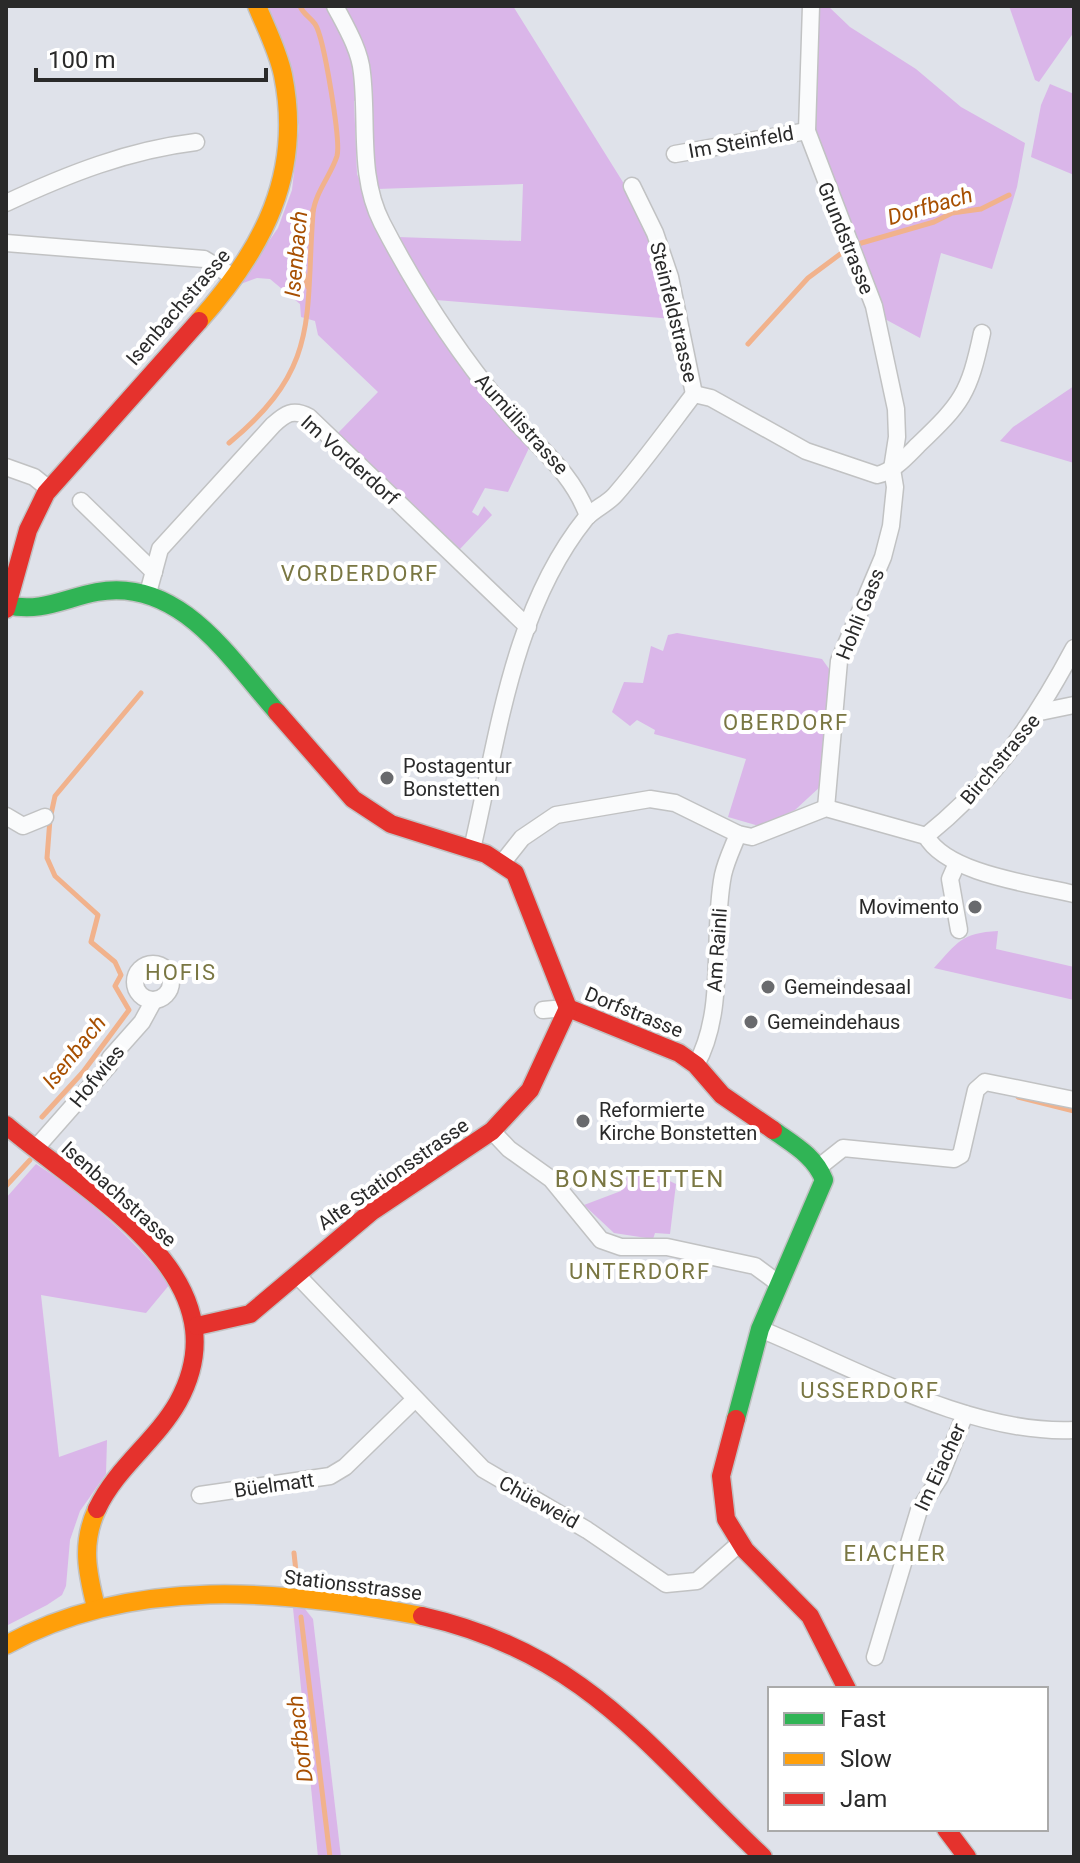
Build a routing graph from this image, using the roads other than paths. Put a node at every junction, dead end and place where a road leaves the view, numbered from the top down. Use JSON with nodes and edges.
{"nodes":[{"id":1,"x":257,"y":6,"type":"edge"},
{"id":2,"x":335,"y":6,"type":"edge"},
{"id":3,"x":811,"y":6,"type":"edge"},
{"id":4,"x":807,"y":131,"type":"junction"},
{"id":5,"x":196,"y":142,"type":"dead end"},
{"id":6,"x":675,"y":154,"type":"dead end"},
{"id":7,"x":632,"y":186,"type":"dead end"},
{"id":8,"x":6,"y":203,"type":"edge"},
{"id":9,"x":6,"y":243,"type":"edge"},
{"id":10,"x":234,"y":277,"type":"junction"},
{"id":11,"x":982,"y":333,"type":"dead end"},
{"id":12,"x":694,"y":394,"type":"junction"},
{"id":13,"x":6,"y":467,"type":"edge"},
{"id":14,"x":892,"y":469,"type":"junction"},
{"id":15,"x":49,"y":489,"type":"junction"},
{"id":16,"x":81,"y":501,"type":"dead end"},
{"id":17,"x":588,"y":516,"type":"junction"},
{"id":18,"x":154,"y":572,"type":"junction"},
{"id":19,"x":148,"y":593,"type":"junction"},
{"id":20,"x":7,"y":607,"type":"edge"},
{"id":21,"x":528,"y":627,"type":"junction"},
{"id":22,"x":1074,"y":648,"type":"edge"},
{"id":23,"x":1074,"y":705,"type":"edge"},
{"id":24,"x":1040,"y":712,"type":"junction"},
{"id":25,"x":826,"y":808,"type":"junction"},
{"id":26,"x":6,"y":816,"type":"edge"},
{"id":27,"x":45,"y":817,"type":"dead end"},
{"id":28,"x":738,"y":834,"type":"junction"},
{"id":29,"x":926,"y":836,"type":"junction"},
{"id":30,"x":472,"y":849,"type":"junction"},
{"id":31,"x":503,"y":862,"type":"junction"},
{"id":32,"x":957,"y":863,"type":"junction"},
{"id":33,"x":1074,"y":894,"type":"edge"},
{"id":34,"x":959,"y":930,"type":"dead end"},
{"id":35,"x":154,"y":1000,"type":"dead end"},
{"id":36,"x":555,"y":1009,"type":"junction"},
{"id":37,"x":696,"y":1065,"type":"junction"},
{"id":38,"x":1074,"y":1100,"type":"edge"},
{"id":39,"x":6,"y":1125,"type":"edge"},
{"id":40,"x":492,"y":1131,"type":"junction"},
{"id":41,"x":35,"y":1149,"type":"junction"},
{"id":42,"x":819,"y":1167,"type":"junction"},
{"id":43,"x":787,"y":1261,"type":"junction"},
{"id":44,"x":755,"y":1266,"type":"junction"},
{"id":45,"x":296,"y":1274,"type":"junction"},
{"id":46,"x":778,"y":1283,"type":"junction"},
{"id":47,"x":197,"y":1326,"type":"junction"},
{"id":48,"x":760,"y":1329,"type":"junction"},
{"id":49,"x":414,"y":1400,"type":"junction"},
{"id":50,"x":965,"y":1414,"type":"junction"},
{"id":51,"x":1074,"y":1430,"type":"edge"},
{"id":52,"x":200,"y":1495,"type":"dead end"},
{"id":53,"x":739,"y":1544,"type":"junction"},
{"id":54,"x":96,"y":1607,"type":"junction"},
{"id":55,"x":6,"y":1645,"type":"edge"},
{"id":56,"x":875,"y":1657,"type":"dead end"},
{"id":57,"x":846,"y":1687,"type":"edge"},
{"id":58,"x":948,"y":1831,"type":"edge"},
{"id":59,"x":763,"y":1857,"type":"edge"},
{"id":60,"x":967,"y":1857,"type":"edge"}],
"edges":[{"from":1,"to":10,"type":"street","name":"Isenbachstrasse"},
{"from":2,"to":17,"type":"street","name":"Aumülistrasse"},
{"from":3,"to":4,"type":"street","name":"Grundstrasse"},
{"from":4,"to":6,"type":"street","name":"Im Steinfeld"},
{"from":4,"to":14,"type":"street","name":"Grundstrasse"},
{"from":5,"to":8,"type":"street"},
{"from":7,"to":12,"type":"street","name":"Steinfeldstrasse"},
{"from":9,"to":10,"type":"street"},
{"from":10,"to":15,"type":"street","name":"Isenbachstrasse"},
{"from":11,"to":14,"type":"street"},
{"from":12,"to":14,"type":"street"},
{"from":12,"to":17,"type":"street"},
{"from":13,"to":15,"type":"street"},
{"from":14,"to":25,"type":"street","name":"Hohli Gass"},
{"from":15,"to":20,"type":"street","name":"Isenbachstrasse"},
{"from":16,"to":18,"type":"street"},
{"from":17,"to":21,"type":"street"},
{"from":18,"to":19,"type":"street"},
{"from":18,"to":21,"type":"street","name":"Im Vorderdorf"},
{"from":19,"to":20,"type":"street"},
{"from":19,"to":30,"type":"street"},
{"from":21,"to":30,"type":"street"},
{"from":22,"to":24,"type":"street","name":"Birchstrasse"},
{"from":23,"to":24,"type":"street"},
{"from":24,"to":29,"type":"street","name":"Birchstrasse"},
{"from":25,"to":28,"type":"street"},
{"from":25,"to":29,"type":"street"},
{"from":26,"to":27,"type":"street"},
{"from":28,"to":31,"type":"street"},
{"from":28,"to":37,"type":"street","name":"Am Rainli"},
{"from":29,"to":32,"type":"street"},
{"from":30,"to":31,"type":"street"},
{"from":31,"to":36,"type":"street","name":"Dorfstrasse"},
{"from":32,"to":33,"type":"street"},
{"from":32,"to":34,"type":"street"},
{"from":35,"to":41,"type":"street","name":"Hofwies"},
{"from":36,"to":37,"type":"street","name":"Dorfstrasse"},
{"from":36,"to":40,"type":"street","name":"Alte Stationsstrasse"},
{"from":37,"to":42,"type":"street","name":"Dorfstrasse"},
{"from":38,"to":42,"type":"street"},
{"from":39,"to":41,"type":"street","name":"Isenbachstrasse"},
{"from":40,"to":44,"type":"street"},
{"from":40,"to":45,"type":"street","name":"Alte Stationsstrasse"},
{"from":41,"to":47,"type":"street","name":"Isenbachstrasse"},
{"from":42,"to":43,"type":"street"},
{"from":43,"to":44,"type":"street"},
{"from":43,"to":46,"type":"street"},
{"from":44,"to":46,"type":"street"},
{"from":45,"to":47,"type":"street","name":"Alte Stationsstrasse"},
{"from":45,"to":49,"type":"street","name":"Chüeweid"},
{"from":46,"to":48,"type":"street"},
{"from":47,"to":54,"type":"street","name":"Isenbachstrasse"},
{"from":48,"to":50,"type":"street"},
{"from":48,"to":53,"type":"street"},
{"from":49,"to":52,"type":"street","name":"Büelmatt"},
{"from":49,"to":53,"type":"street","name":"Chüeweid"},
{"from":50,"to":51,"type":"street"},
{"from":50,"to":56,"type":"street","name":"Im Eiacher"},
{"from":53,"to":57,"type":"street"},
{"from":54,"to":55,"type":"street","name":"Stationsstrasse"},
{"from":54,"to":59,"type":"street","name":"Stationsstrasse"},
{"from":58,"to":60,"type":"street"}]}
